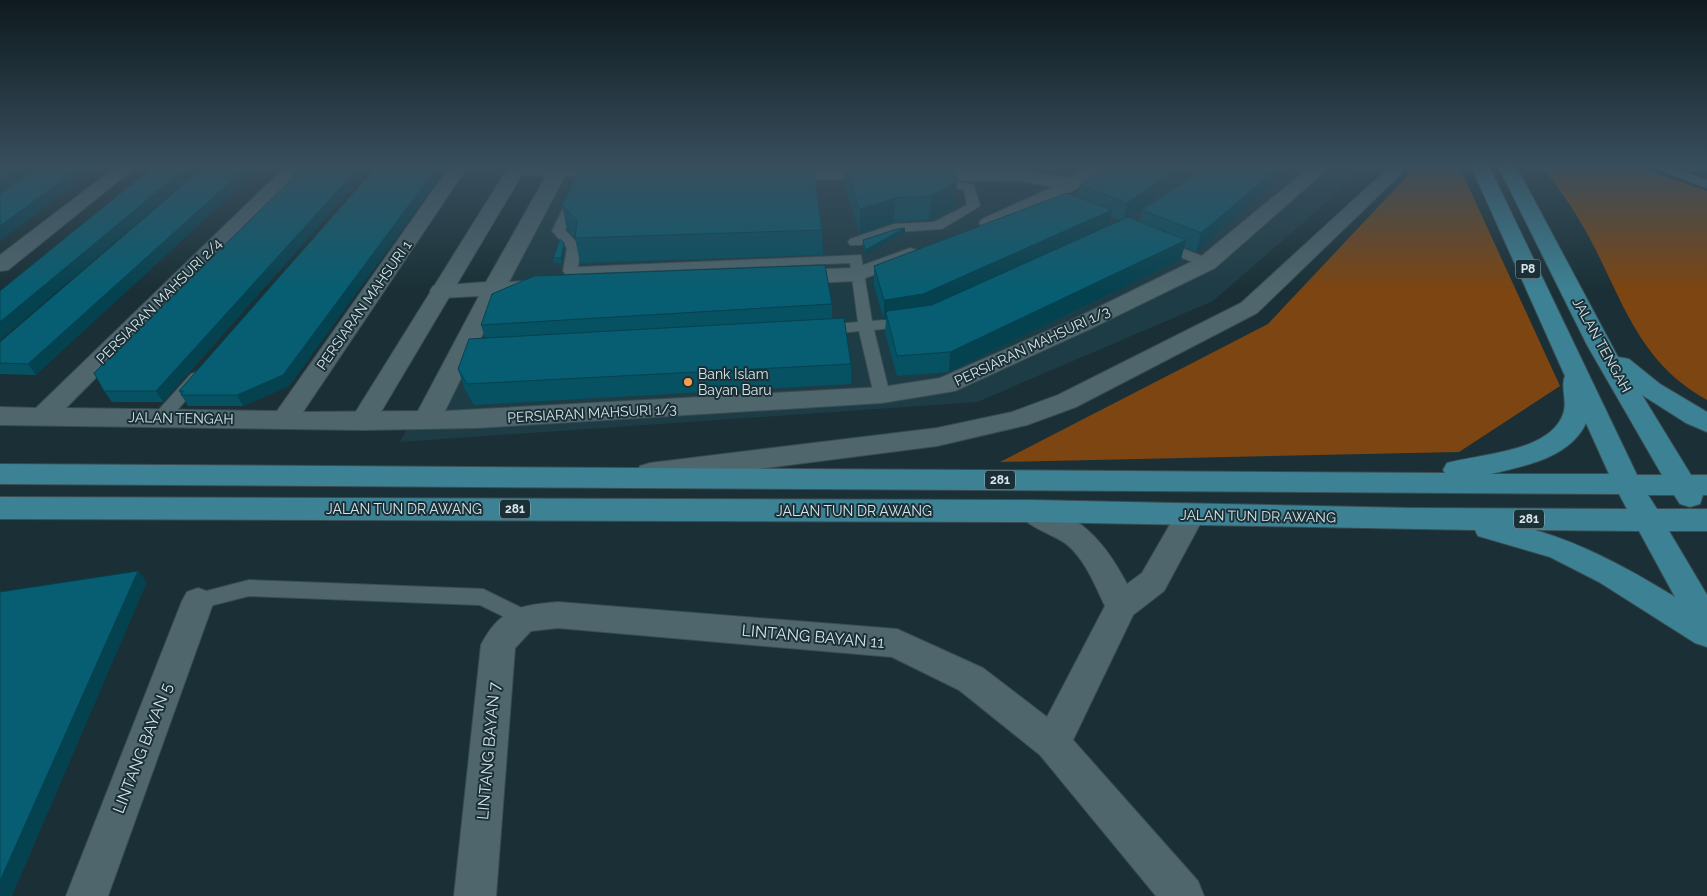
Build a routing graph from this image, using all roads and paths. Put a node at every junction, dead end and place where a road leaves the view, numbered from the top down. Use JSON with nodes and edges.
{"nodes":[{"id":1,"x":74,"y":208,"type":"edge"},
{"id":2,"x":254,"y":208,"type":"edge"},
{"id":3,"x":430,"y":208,"type":"edge"},
{"id":4,"x":492,"y":208,"type":"edge"},
{"id":5,"x":538,"y":208,"type":"edge"},
{"id":6,"x":569,"y":208,"type":"edge"},
{"id":7,"x":971,"y":208,"type":"edge"},
{"id":8,"x":1033,"y":208,"type":"edge"},
{"id":9,"x":1272,"y":208,"type":"edge"},
{"id":10,"x":1356,"y":208,"type":"edge"},
{"id":11,"x":1499,"y":208,"type":"edge"},
{"id":12,"x":1529,"y":208,"type":"edge"},
{"id":13,"x":1152,"y":240,"type":"edge"},
{"id":14,"x":1207,"y":263,"type":"junction"},
{"id":15,"x":0,"y":265,"type":"edge"},
{"id":16,"x":857,"y":267,"type":"junction"},
{"id":17,"x":494,"y":290,"type":"junction"},
{"id":18,"x":442,"y":291,"type":"junction"},
{"id":19,"x":926,"y":320,"type":"edge"},
{"id":20,"x":866,"y":328,"type":"junction"},
{"id":21,"x":807,"y":332,"type":"edge"},
{"id":22,"x":1599,"y":344,"type":"junction"},
{"id":23,"x":206,"y":366,"type":"edge"},
{"id":24,"x":1576,"y":372,"type":"junction"},
{"id":25,"x":882,"y":395,"type":"junction"},
{"id":26,"x":0,"y":416,"type":"edge"},
{"id":27,"x":43,"y":416,"type":"junction"},
{"id":28,"x":161,"y":418,"type":"junction"},
{"id":29,"x":285,"y":419,"type":"junction"},
{"id":30,"x":363,"y":420,"type":"junction"},
{"id":31,"x":427,"y":420,"type":"junction"},
{"id":32,"x":1707,"y":423,"type":"edge"},
{"id":33,"x":0,"y":474,"type":"edge"},
{"id":34,"x":606,"y":478,"type":"junction"},
{"id":35,"x":1394,"y":482,"type":"junction"},
{"id":36,"x":1627,"y":483,"type":"junction"},
{"id":37,"x":1695,"y":485,"type":"edge"},
{"id":38,"x":0,"y":508,"type":"edge"},
{"id":39,"x":1031,"y":511,"type":"junction"},
{"id":40,"x":1190,"y":515,"type":"junction"},
{"id":41,"x":1411,"y":519,"type":"junction"},
{"id":42,"x":1646,"y":519,"type":"junction"},
{"id":43,"x":1706,"y":522,"type":"edge"},
{"id":44,"x":198,"y":601,"type":"joint"},
{"id":45,"x":1121,"y":606,"type":"junction"},
{"id":46,"x":524,"y":618,"type":"junction"},
{"id":47,"x":1707,"y":625,"type":"edge"},
{"id":48,"x":1707,"y":633,"type":"edge"},
{"id":49,"x":1053,"y":743,"type":"junction"},
{"id":50,"x":87,"y":896,"type":"edge"},
{"id":51,"x":475,"y":896,"type":"edge"},
{"id":52,"x":1183,"y":896,"type":"edge"}],
"edges":[{"from":1,"to":15,"type":"street"},
{"from":2,"to":27,"type":"street","name":"PERSIARAN MAHSURI 2/4"},
{"from":3,"to":29,"type":"street","name":"PERSIARAN MAHSURI 1"},
{"from":4,"to":18,"type":"street"},
{"from":5,"to":17,"type":"street"},
{"from":6,"to":16,"type":"lane"},
{"from":7,"to":16,"type":"lane"},
{"from":8,"to":16,"type":"street"},
{"from":9,"to":14,"type":"street","name":"PERSIARAN MAHSURI 1/3"},
{"from":10,"to":34,"type":"street"},
{"from":11,"to":24,"type":"main road","number":"P8"},
{"from":12,"to":22,"type":"main road","name":"JALAN TENGAH","number":"P8"},
{"from":13,"to":14,"type":"lane"},
{"from":14,"to":25,"type":"street","name":"PERSIARAN MAHSURI 1/3"},
{"from":16,"to":17,"type":"street"},
{"from":16,"to":20,"type":"lane"},
{"from":17,"to":18,"type":"street"},
{"from":17,"to":31,"type":"street"},
{"from":18,"to":30,"type":"street"},
{"from":19,"to":20,"type":"lane"},
{"from":20,"to":21,"type":"lane"},
{"from":20,"to":25,"type":"lane"},
{"from":22,"to":32,"type":"main road"},
{"from":22,"to":37,"type":"main road","name":"JALAN TENGAH","number":"P8"},
{"from":23,"to":28,"type":"lane"},
{"from":24,"to":35,"type":"main road"},
{"from":24,"to":36,"type":"main road","number":"P8"},
{"from":25,"to":31,"type":"street","name":"PERSIARAN MAHSURI 1/3"},
{"from":26,"to":27,"type":"street","name":"JALAN TENGAH"},
{"from":27,"to":28,"type":"street","name":"JALAN TENGAH"},
{"from":28,"to":29,"type":"street","name":"JALAN TENGAH"},
{"from":29,"to":30,"type":"street","name":"JALAN TENGAH"},
{"from":30,"to":31,"type":"street","name":"PERSIARAN MAHSURI 1/3"},
{"from":33,"to":34,"type":"main road","number":"281"},
{"from":34,"to":35,"type":"main road","number":"281"},
{"from":35,"to":36,"type":"main road","number":"281"},
{"from":36,"to":37,"type":"main road","number":"281"},
{"from":36,"to":42,"type":"main road","number":"P8"},
{"from":37,"to":43,"type":"main road","name":"JALAN TENGAH","number":"P8"},
{"from":38,"to":39,"type":"main road","name":"JALAN TUN DR AWANG","number":"281"},
{"from":39,"to":40,"type":"main road","name":"JALAN TUN DR AWANG","number":"281"},
{"from":39,"to":45,"type":"street"},
{"from":40,"to":41,"type":"main road","name":"JALAN TUN DR AWANG","number":"281"},
{"from":40,"to":45,"type":"street"},
{"from":41,"to":42,"type":"main road","name":"JALAN TUN DR AWANG","number":"281"},
{"from":41,"to":48,"type":"main road"},
{"from":42,"to":43,"type":"main road","name":"JALAN TUN DR AWANG","number":"281"},
{"from":42,"to":47,"type":"main road","number":"P8"},
{"from":44,"to":46,"type":"lane"},
{"from":44,"to":50,"type":"street","name":"LINTANG BAYAN 5"},
{"from":45,"to":49,"type":"street"},
{"from":46,"to":49,"type":"street","name":"LINTANG BAYAN 11"},
{"from":46,"to":51,"type":"street","name":"LINTANG BAYAN 7"},
{"from":49,"to":52,"type":"street","name":"LINTANG BAYAN 11"}]}
